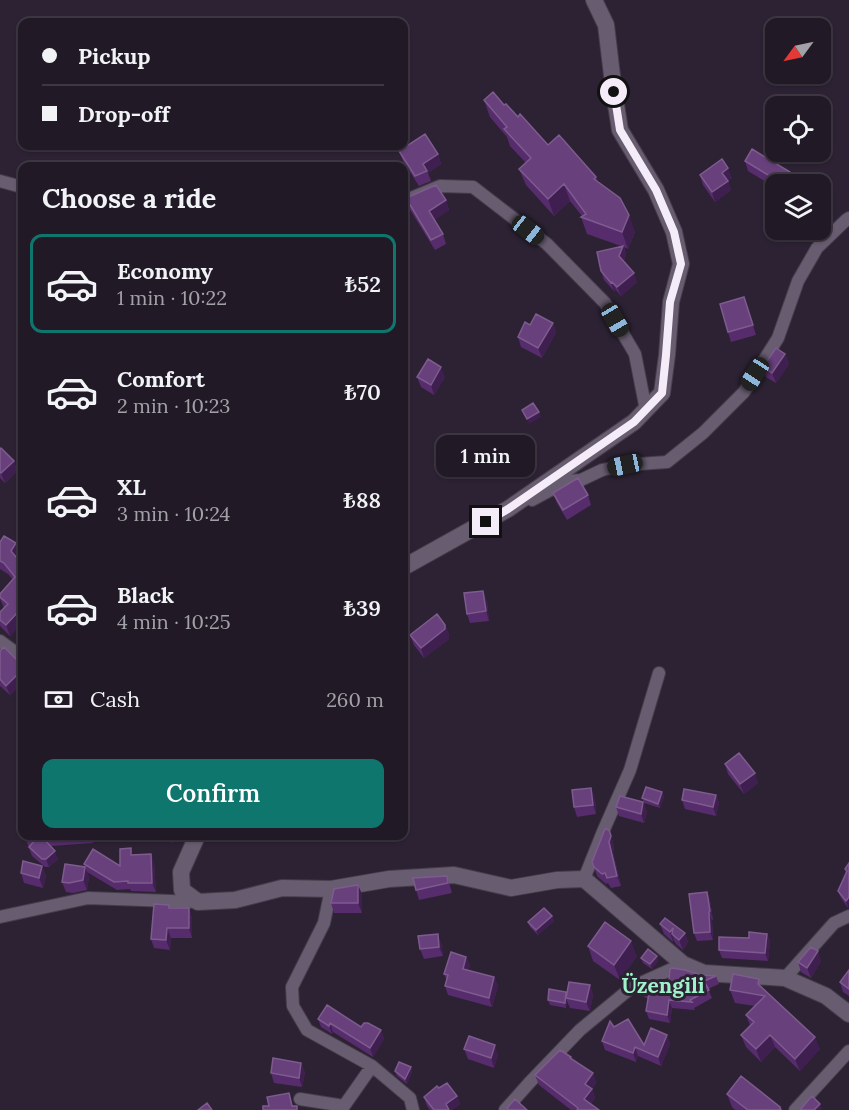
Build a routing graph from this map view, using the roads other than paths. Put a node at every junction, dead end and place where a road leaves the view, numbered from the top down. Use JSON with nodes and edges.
{"nodes":[{"id":1,"x":594,"y":0,"type":"edge"},
{"id":2,"x":0,"y":181,"type":"edge"},
{"id":3,"x":18,"y":186,"type":"edge"},
{"id":4,"x":408,"y":199,"type":"edge"},
{"id":5,"x":849,"y":218,"type":"edge"},
{"id":6,"x":646,"y":410,"type":"junction"},
{"id":7,"x":508,"y":509,"type":"junction"},
{"id":8,"x":408,"y":565,"type":"edge"},
{"id":9,"x":0,"y":641,"type":"edge"},
{"id":10,"x":18,"y":654,"type":"edge"},
{"id":11,"x":659,"y":673,"type":"dead end"},
{"id":12,"x":195,"y":840,"type":"edge"},
{"id":13,"x":584,"y":879,"type":"junction"},
{"id":14,"x":331,"y":889,"type":"junction"},
{"id":15,"x":198,"y":903,"type":"junction"},
{"id":16,"x":849,"y":916,"type":"edge"},
{"id":17,"x":0,"y":917,"type":"edge"},
{"id":18,"x":683,"y":964,"type":"junction"},
{"id":19,"x":785,"y":978,"type":"junction"},
{"id":20,"x":849,"y":1014,"type":"edge"},
{"id":21,"x":849,"y":1051,"type":"edge"},
{"id":22,"x":372,"y":1066,"type":"junction"},
{"id":23,"x":300,"y":1099,"type":"dead end"},
{"id":24,"x":413,"y":1110,"type":"edge"},
{"id":25,"x":505,"y":1110,"type":"edge"},
{"id":26,"x":795,"y":1110,"type":"edge"}],
"edges":[{"from":1,"to":6,"type":"street"},
{"from":2,"to":3,"type":"street"},
{"from":4,"to":6,"type":"street"},
{"from":5,"to":7,"type":"street"},
{"from":6,"to":7,"type":"street"},
{"from":7,"to":8,"type":"street"},
{"from":9,"to":10,"type":"street"},
{"from":11,"to":13,"type":"street"},
{"from":12,"to":15,"type":"street"},
{"from":13,"to":14,"type":"street"},
{"from":13,"to":18,"type":"street"},
{"from":14,"to":15,"type":"street"},
{"from":14,"to":22,"type":"street"},
{"from":15,"to":17,"type":"street"},
{"from":16,"to":19,"type":"street"},
{"from":18,"to":19,"type":"street"},
{"from":18,"to":25,"type":"street"},
{"from":19,"to":20,"type":"street"},
{"from":21,"to":26,"type":"street"},
{"from":22,"to":23,"type":"street"},
{"from":22,"to":24,"type":"street"}]}
